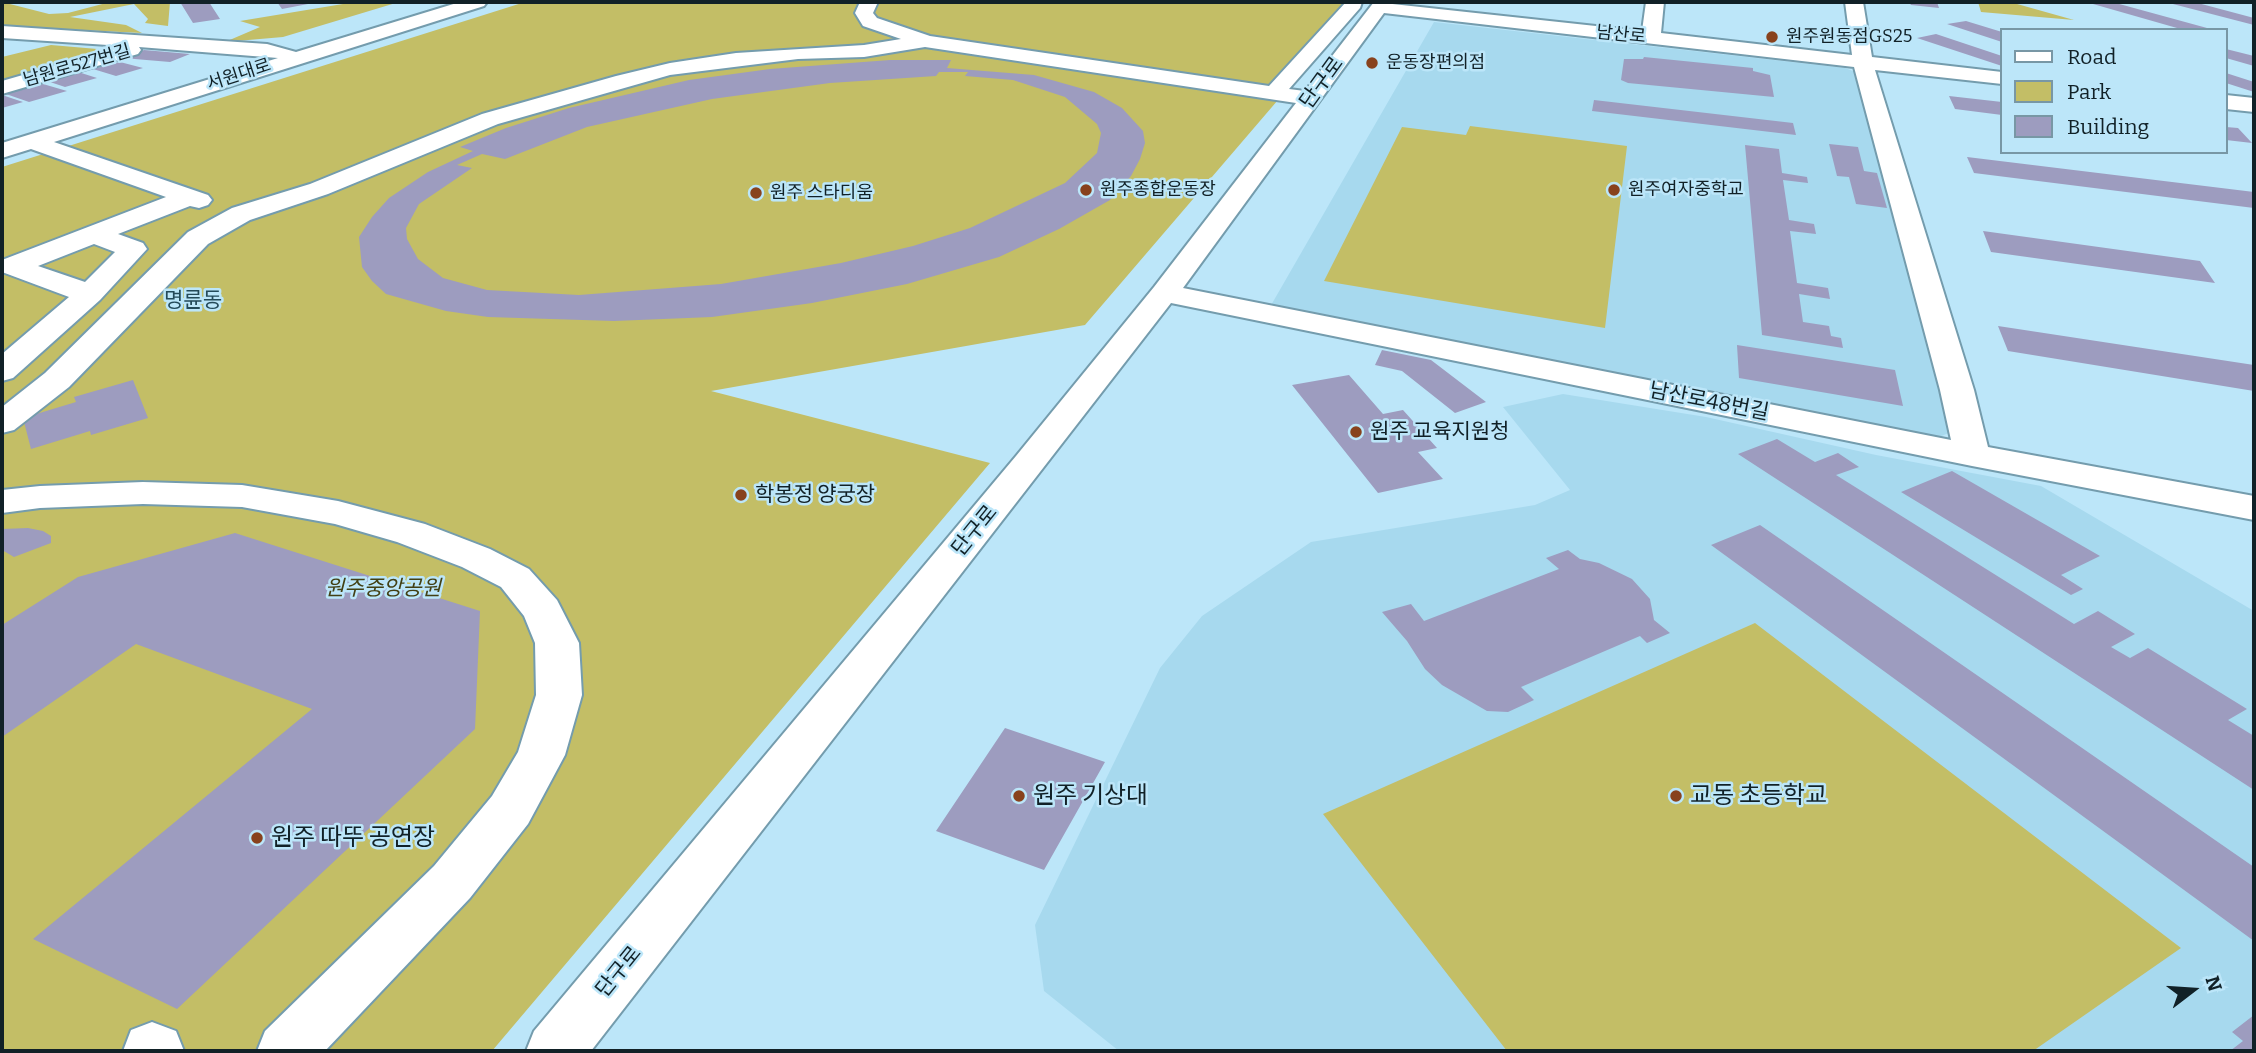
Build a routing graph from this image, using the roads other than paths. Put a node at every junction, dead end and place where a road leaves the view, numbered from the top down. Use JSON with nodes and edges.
{"nodes":[{"id":1,"x":435,"y":2,"type":"edge"},
{"id":2,"x":478,"y":2,"type":"edge"},
{"id":3,"x":869,"y":2,"type":"edge"},
{"id":4,"x":1655,"y":2,"type":"edge"},
{"id":5,"x":1854,"y":2,"type":"edge"},
{"id":6,"x":1373,"y":4,"type":"edge"},
{"id":7,"x":2,"y":32,"type":"edge"},
{"id":8,"x":55,"y":35,"type":"junction"},
{"id":9,"x":1651,"y":38,"type":"junction"},
{"id":10,"x":925,"y":41,"type":"junction"},
{"id":11,"x":152,"y":44,"type":"junction"},
{"id":12,"x":2,"y":50,"type":"edge"},
{"id":13,"x":267,"y":50,"type":"junction"},
{"id":14,"x":296,"y":57,"type":"junction"},
{"id":15,"x":1863,"y":63,"type":"junction"},
{"id":16,"x":2000,"y":78,"type":"edge"},
{"id":17,"x":2,"y":88,"type":"edge"},
{"id":18,"x":1273,"y":93,"type":"junction"},
{"id":19,"x":1312,"y":99,"type":"junction"},
{"id":20,"x":2228,"y":102,"type":"edge"},
{"id":21,"x":2254,"y":105,"type":"edge"},
{"id":22,"x":2,"y":131,"type":"edge"},
{"id":23,"x":33,"y":141,"type":"junction"},
{"id":24,"x":2,"y":151,"type":"edge"},
{"id":25,"x":62,"y":154,"type":"junction"},
{"id":26,"x":2,"y":176,"type":"edge"},
{"id":27,"x":189,"y":197,"type":"junction"},
{"id":28,"x":241,"y":214,"type":"junction"},
{"id":29,"x":93,"y":234,"type":"junction"},
{"id":30,"x":1164,"y":293,"type":"junction"},
{"id":31,"x":90,"y":294,"type":"junction"},
{"id":32,"x":2,"y":371,"type":"edge"},
{"id":33,"x":2,"y":423,"type":"edge"},
{"id":34,"x":1972,"y":455,"type":"junction"},
{"id":35,"x":2,"y":502,"type":"edge"},
{"id":36,"x":2254,"y":508,"type":"edge"},
{"id":37,"x":286,"y":1051,"type":"edge"},
{"id":38,"x":555,"y":1051,"type":"edge"}],
"edges":[{"from":1,"to":13,"type":"street","name":"서원대로"},
{"from":2,"to":14,"type":"street","name":"서원대로"},
{"from":3,"to":10,"type":"street"},
{"from":4,"to":9,"type":"street"},
{"from":5,"to":15,"type":"street"},
{"from":6,"to":9,"type":"street","name":"남산로"},
{"from":6,"to":18,"type":"street","name":"단구로"},
{"from":6,"to":19,"type":"street","name":"단구로"},
{"from":7,"to":8,"type":"street","name":"남원로527번길"},
{"from":8,"to":11,"type":"street","name":"남원로527번길"},
{"from":8,"to":12,"type":"street","name":"남원로527번길"},
{"from":9,"to":15,"type":"street","name":"남산로"},
{"from":10,"to":18,"type":"street"},
{"from":10,"to":28,"type":"street"},
{"from":11,"to":13,"type":"street","name":"남원로527번길"},
{"from":11,"to":17,"type":"street","name":"남원로527번길"},
{"from":13,"to":14,"type":"street"},
{"from":13,"to":22,"type":"street","name":"서원대로"},
{"from":14,"to":23,"type":"street","name":"서원대로"},
{"from":15,"to":16,"type":"street","name":"남산로"},
{"from":15,"to":34,"type":"street"},
{"from":18,"to":19,"type":"street"},
{"from":19,"to":30,"type":"street","name":"단구로"},
{"from":20,"to":21,"type":"street"},
{"from":23,"to":24,"type":"street","name":"서원대로"},
{"from":23,"to":25,"type":"street"},
{"from":25,"to":26,"type":"street"},
{"from":25,"to":27,"type":"street"},
{"from":27,"to":28,"type":"street"},
{"from":27,"to":29,"type":"street"},
{"from":28,"to":33,"type":"street"},
{"from":29,"to":31,"type":"street"},
{"from":29,"to":31,"type":"street"},
{"from":30,"to":34,"type":"street","name":"남산로48번길"},
{"from":30,"to":38,"type":"street","name":"단구로"},
{"from":31,"to":32,"type":"street"},
{"from":34,"to":36,"type":"street","name":"남산로48번길"},
{"from":35,"to":37,"type":"street"}]}
